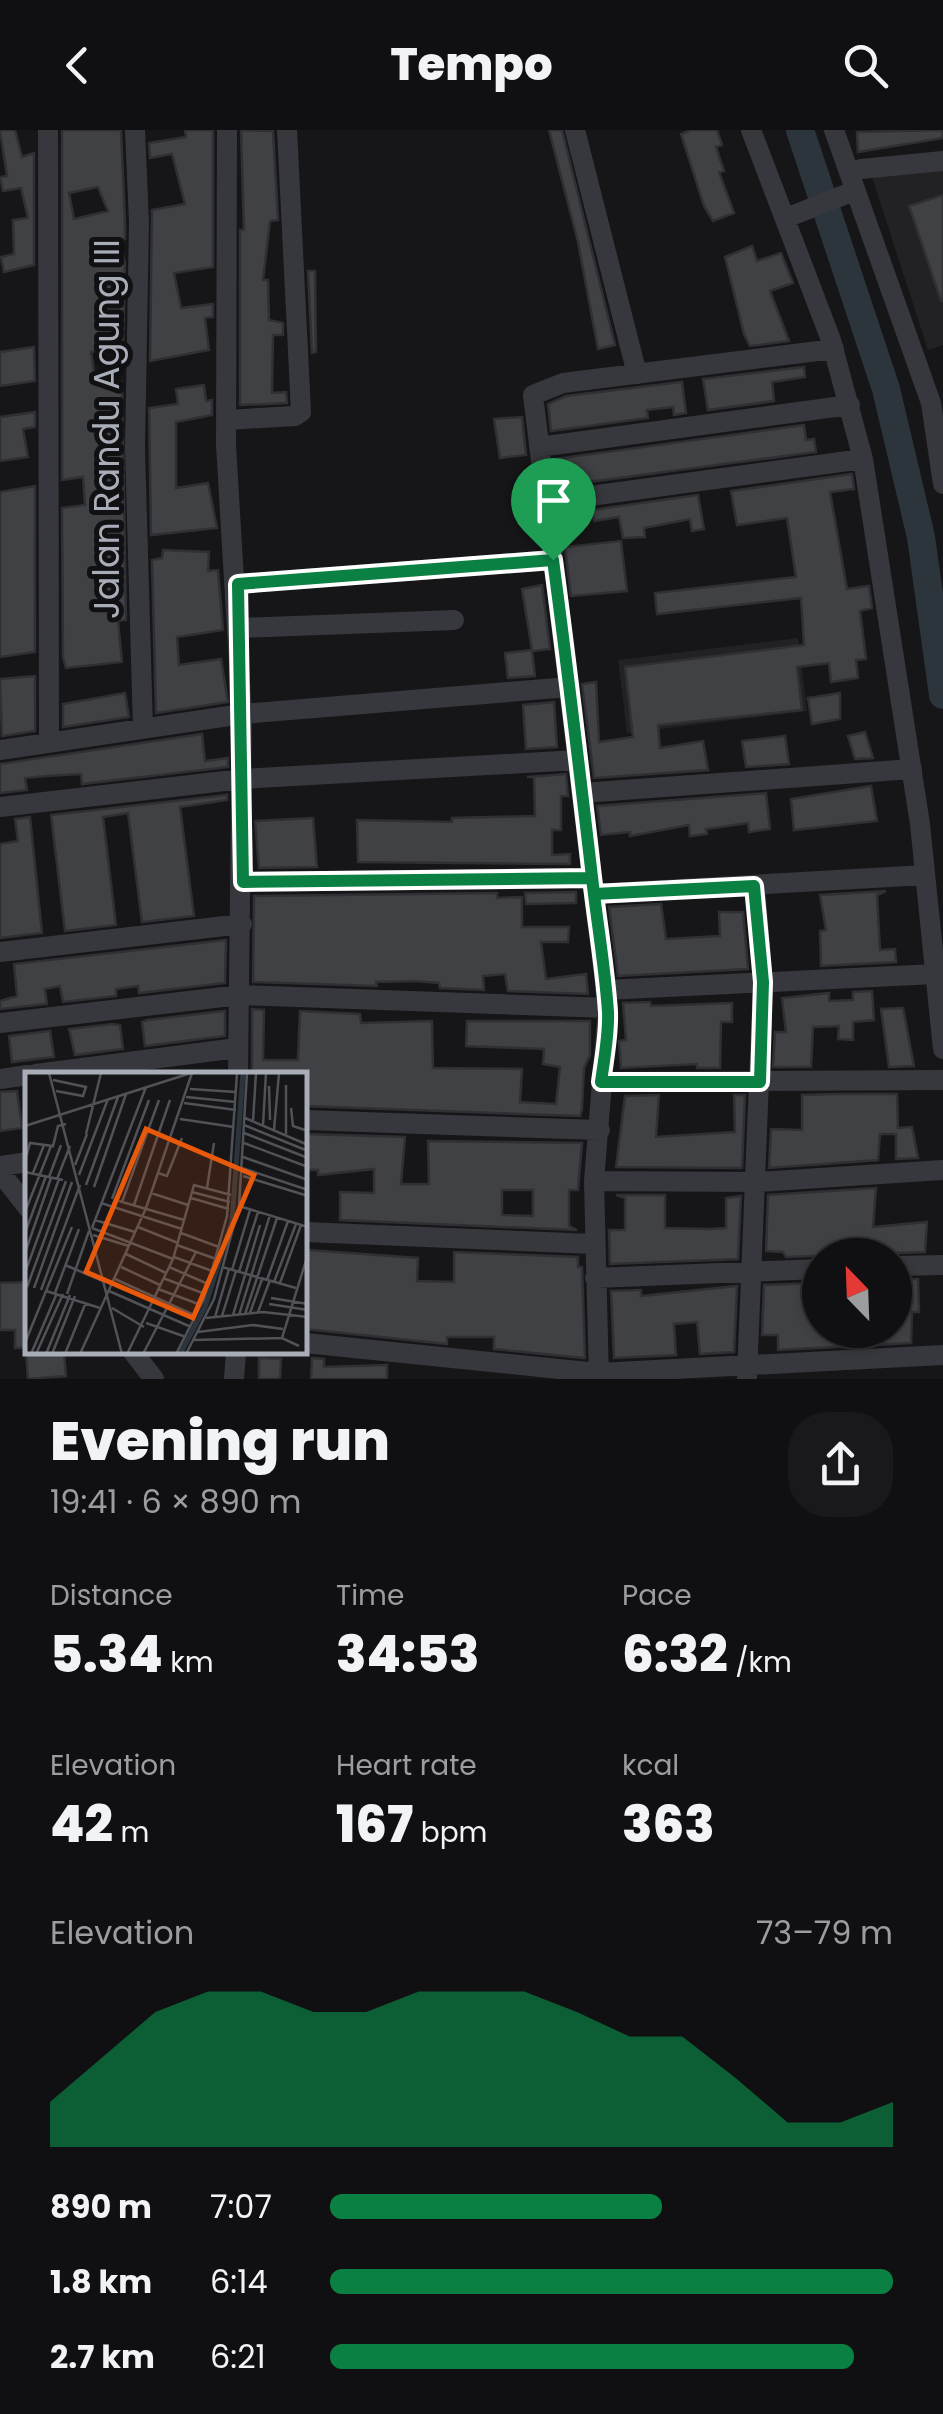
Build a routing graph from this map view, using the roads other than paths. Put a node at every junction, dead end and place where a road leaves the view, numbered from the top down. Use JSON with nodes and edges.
{"nodes":[{"id":1,"x":48,"y":130,"type":"edge"},
{"id":2,"x":135,"y":130,"type":"edge"},
{"id":3,"x":227,"y":130,"type":"edge"},
{"id":4,"x":287,"y":130,"type":"edge"},
{"id":5,"x":575,"y":130,"type":"edge"},
{"id":6,"x":740,"y":130,"type":"edge"},
{"id":7,"x":752,"y":130,"type":"edge"},
{"id":8,"x":834,"y":130,"type":"edge"},
{"id":9,"x":847,"y":130,"type":"edge"},
{"id":10,"x":943,"y":161,"type":"edge"},
{"id":11,"x":861,"y":170,"type":"junction"},
{"id":12,"x":850,"y":193,"type":"junction"},
{"id":13,"x":791,"y":216,"type":"junction"},
{"id":14,"x":888,"y":282,"type":"junction"},
{"id":15,"x":833,"y":345,"type":"junction"},
{"id":16,"x":637,"y":374,"type":"junction"},
{"id":17,"x":937,"y":402,"type":"edge"},
{"id":18,"x":850,"y":405,"type":"junction"},
{"id":19,"x":226,"y":420,"type":"junction"},
{"id":20,"x":539,"y":447,"type":"junction"},
{"id":21,"x":863,"y":459,"type":"junction"},
{"id":22,"x":943,"y":484,"type":"edge"},
{"id":23,"x":546,"y":502,"type":"junction"},
{"id":24,"x":553,"y":560,"type":"junction"},
{"id":25,"x":238,"y":584,"type":"junction"},
{"id":26,"x":454,"y":620,"type":"dead end"},
{"id":27,"x":240,"y":628,"type":"junction"},
{"id":28,"x":568,"y":687,"type":"junction"},
{"id":29,"x":242,"y":714,"type":"junction"},
{"id":30,"x":143,"y":728,"type":"junction"},
{"id":31,"x":49,"y":744,"type":"junction"},
{"id":32,"x":0,"y":750,"type":"edge"},
{"id":33,"x":578,"y":760,"type":"junction"},
{"id":34,"x":912,"y":769,"type":"junction"},
{"id":35,"x":242,"y":779,"type":"junction"},
{"id":36,"x":582,"y":794,"type":"junction"},
{"id":37,"x":0,"y":807,"type":"edge"},
{"id":38,"x":925,"y":875,"type":"junction"},
{"id":39,"x":243,"y":882,"type":"junction"},
{"id":40,"x":593,"y":886,"type":"junction"},
{"id":41,"x":754,"y":886,"type":"junction"},
{"id":42,"x":242,"y":924,"type":"junction"},
{"id":43,"x":0,"y":952,"type":"edge"},
{"id":44,"x":935,"y":974,"type":"junction"},
{"id":45,"x":763,"y":982,"type":"junction"},
{"id":46,"x":240,"y":996,"type":"junction"},
{"id":47,"x":606,"y":999,"type":"junction"},
{"id":48,"x":0,"y":1023,"type":"edge"},
{"id":49,"x":237,"y":1048,"type":"junction"},
{"id":50,"x":943,"y":1049,"type":"edge"},
{"id":51,"x":51,"y":1072,"type":"edge"},
{"id":52,"x":238,"y":1072,"type":"edge"},
{"id":53,"x":25,"y":1075,"type":"edge"},
{"id":54,"x":0,"y":1079,"type":"edge"},
{"id":55,"x":943,"y":1080,"type":"edge"},
{"id":56,"x":601,"y":1082,"type":"junction"},
{"id":57,"x":760,"y":1082,"type":"junction"},
{"id":58,"x":308,"y":1120,"type":"edge"},
{"id":59,"x":600,"y":1130,"type":"junction"},
{"id":60,"x":25,"y":1163,"type":"edge"},
{"id":61,"x":0,"y":1169,"type":"edge"},
{"id":62,"x":943,"y":1170,"type":"edge"},
{"id":63,"x":594,"y":1181,"type":"junction"},
{"id":64,"x":758,"y":1182,"type":"junction"},
{"id":65,"x":25,"y":1204,"type":"edge"},
{"id":66,"x":308,"y":1232,"type":"edge"},
{"id":67,"x":594,"y":1244,"type":"junction"},
{"id":68,"x":943,"y":1264,"type":"edge"},
{"id":69,"x":912,"y":1265,"type":"edge"},
{"id":70,"x":802,"y":1270,"type":"edge"},
{"id":71,"x":753,"y":1271,"type":"junction"},
{"id":72,"x":594,"y":1278,"type":"junction"},
{"id":73,"x":308,"y":1343,"type":"edge"},
{"id":74,"x":135,"y":1354,"type":"edge"},
{"id":75,"x":236,"y":1354,"type":"edge"},
{"id":76,"x":943,"y":1355,"type":"edge"},
{"id":77,"x":747,"y":1373,"type":"edge"},
{"id":78,"x":598,"y":1376,"type":"edge"},
{"id":79,"x":154,"y":1379,"type":"edge"},
{"id":80,"x":234,"y":1379,"type":"edge"}],
"edges":[{"from":1,"to":31,"type":"street"},
{"from":2,"to":30,"type":"street","name":"Jalan Randu Agung III"},
{"from":3,"to":19,"type":"street"},
{"from":4,"to":19,"type":"street"},
{"from":5,"to":16,"type":"street"},
{"from":6,"to":15,"type":"street"},
{"from":7,"to":13,"type":"street"},
{"from":8,"to":12,"type":"street"},
{"from":9,"to":11,"type":"street"},
{"from":10,"to":11,"type":"street"},
{"from":11,"to":14,"type":"street"},
{"from":12,"to":13,"type":"street"},
{"from":12,"to":14,"type":"street"},
{"from":13,"to":15,"type":"street"},
{"from":14,"to":17,"type":"street"},
{"from":15,"to":16,"type":"street"},
{"from":15,"to":18,"type":"street"},
{"from":16,"to":20,"type":"street"},
{"from":17,"to":22,"type":"street"},
{"from":18,"to":20,"type":"street"},
{"from":18,"to":21,"type":"street"},
{"from":19,"to":25,"type":"street"},
{"from":20,"to":23,"type":"street"},
{"from":21,"to":23,"type":"street"},
{"from":21,"to":34,"type":"street"},
{"from":23,"to":24,"type":"street"},
{"from":24,"to":25,"type":"street"},
{"from":24,"to":28,"type":"street"},
{"from":25,"to":27,"type":"street"},
{"from":26,"to":27,"type":"street"},
{"from":27,"to":29,"type":"street"},
{"from":28,"to":29,"type":"street"},
{"from":28,"to":33,"type":"street"},
{"from":29,"to":30,"type":"street"},
{"from":29,"to":35,"type":"street"},
{"from":30,"to":31,"type":"street"},
{"from":31,"to":32,"type":"street"},
{"from":33,"to":35,"type":"street"},
{"from":33,"to":36,"type":"street"},
{"from":34,"to":36,"type":"street"},
{"from":34,"to":38,"type":"street"},
{"from":35,"to":37,"type":"street"},
{"from":35,"to":39,"type":"street"},
{"from":36,"to":40,"type":"street"},
{"from":38,"to":41,"type":"street"},
{"from":38,"to":44,"type":"street"},
{"from":39,"to":40,"type":"street"},
{"from":39,"to":42,"type":"street"},
{"from":40,"to":41,"type":"street"},
{"from":40,"to":47,"type":"street"},
{"from":41,"to":45,"type":"street"},
{"from":42,"to":43,"type":"street"},
{"from":42,"to":46,"type":"street"},
{"from":44,"to":45,"type":"street"},
{"from":44,"to":50,"type":"street"},
{"from":45,"to":47,"type":"street"},
{"from":45,"to":57,"type":"street"},
{"from":46,"to":47,"type":"street"},
{"from":46,"to":48,"type":"street"},
{"from":46,"to":49,"type":"street"},
{"from":47,"to":56,"type":"street"},
{"from":49,"to":51,"type":"street"},
{"from":49,"to":52,"type":"street"},
{"from":53,"to":54,"type":"street"},
{"from":55,"to":57,"type":"street"},
{"from":56,"to":57,"type":"street"},
{"from":56,"to":59,"type":"street"},
{"from":57,"to":64,"type":"street"},
{"from":58,"to":59,"type":"street"},
{"from":59,"to":63,"type":"street"},
{"from":60,"to":61,"type":"street"},
{"from":61,"to":65,"type":"street"},
{"from":62,"to":64,"type":"street"},
{"from":63,"to":64,"type":"street"},
{"from":63,"to":67,"type":"street"},
{"from":64,"to":71,"type":"street"},
{"from":66,"to":67,"type":"street"},
{"from":67,"to":72,"type":"street"},
{"from":68,"to":69,"type":"street"},
{"from":70,"to":71,"type":"street"},
{"from":71,"to":72,"type":"street"},
{"from":71,"to":77,"type":"street"},
{"from":72,"to":78,"type":"street"},
{"from":73,"to":78,"type":"street"},
{"from":74,"to":79,"type":"street"},
{"from":75,"to":80,"type":"street"},
{"from":76,"to":77,"type":"street"},
{"from":77,"to":78,"type":"street"}]}
